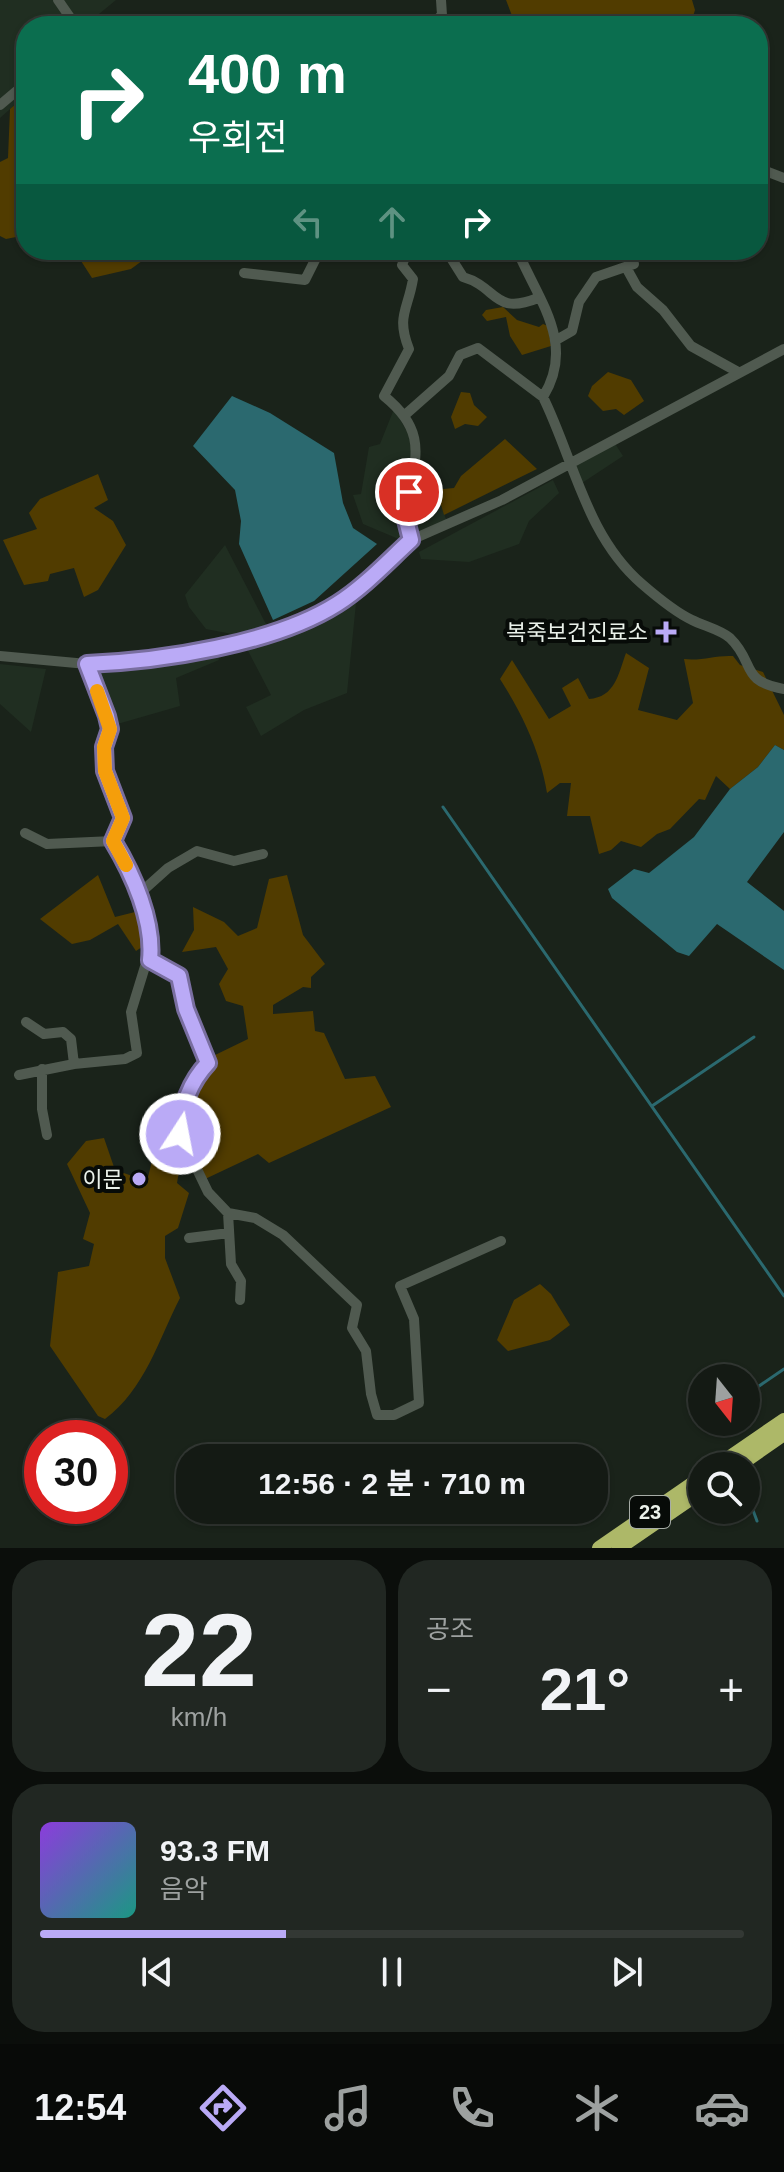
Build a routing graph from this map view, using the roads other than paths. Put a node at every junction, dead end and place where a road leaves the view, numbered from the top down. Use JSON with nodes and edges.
{"nodes":[{"id":1,"x":16,"y":91,"type":"edge"},
{"id":2,"x":0,"y":105,"type":"edge"},
{"id":3,"x":315,"y":260,"type":"edge"},
{"id":4,"x":404,"y":260,"type":"edge"},
{"id":5,"x":452,"y":260,"type":"edge"},
{"id":6,"x":521,"y":260,"type":"edge"},
{"id":7,"x":632,"y":260,"type":"edge"},
{"id":8,"x":627,"y":269,"type":"junction"},
{"id":9,"x":244,"y":273,"type":"dead end"},
{"id":10,"x":538,"y":298,"type":"junction"},
{"id":11,"x":558,"y":339,"type":"junction"},
{"id":12,"x":784,"y":349,"type":"edge"},
{"id":13,"x":738,"y":372,"type":"junction"},
{"id":14,"x":543,"y":397,"type":"junction"},
{"id":15,"x":406,"y":414,"type":"junction"},
{"id":16,"x":567,"y":464,"type":"junction"},
{"id":17,"x":411,"y":540,"type":"junction"},
{"id":18,"x":0,"y":656,"type":"edge"},
{"id":19,"x":87,"y":664,"type":"junction"},
{"id":20,"x":784,"y":689,"type":"edge"},
{"id":21,"x":25,"y":833,"type":"dead end"},
{"id":22,"x":113,"y":841,"type":"junction"},
{"id":23,"x":263,"y":854,"type":"dead end"},
{"id":24,"x":139,"y":894,"type":"junction"},
{"id":25,"x":150,"y":960,"type":"junction"},
{"id":26,"x":26,"y":1022,"type":"dead end"},
{"id":27,"x":74,"y":1064,"type":"junction"},
{"id":28,"x":42,"y":1069,"type":"junction"},
{"id":29,"x":19,"y":1075,"type":"dead end"},
{"id":30,"x":47,"y":1135,"type":"dead end"},
{"id":31,"x":228,"y":1213,"type":"junction"},
{"id":32,"x":229,"y":1233,"type":"junction"},
{"id":33,"x":189,"y":1238,"type":"dead end"},
{"id":34,"x":501,"y":1241,"type":"dead end"},
{"id":35,"x":240,"y":1300,"type":"dead end"},
{"id":36,"x":784,"y":1420,"type":"edge"},
{"id":37,"x":784,"y":1434,"type":"edge"},
{"id":38,"x":737,"y":1452,"type":"edge"},
{"id":39,"x":758,"y":1452,"type":"edge"},
{"id":40,"x":688,"y":1487,"type":"edge"},
{"id":41,"x":688,"y":1501,"type":"edge"},
{"id":42,"x":599,"y":1548,"type":"edge"},
{"id":43,"x":619,"y":1548,"type":"edge"}],
"edges":[{"from":1,"to":2,"type":"street"},
{"from":3,"to":9,"type":"street"},
{"from":4,"to":15,"type":"street"},
{"from":5,"to":10,"type":"street"},
{"from":6,"to":10,"type":"street"},
{"from":7,"to":8,"type":"street"},
{"from":8,"to":11,"type":"street"},
{"from":8,"to":13,"type":"street"},
{"from":10,"to":11,"type":"street"},
{"from":11,"to":14,"type":"street"},
{"from":12,"to":13,"type":"street"},
{"from":13,"to":16,"type":"street"},
{"from":14,"to":15,"type":"street"},
{"from":14,"to":16,"type":"street"},
{"from":15,"to":17,"type":"street"},
{"from":16,"to":17,"type":"street"},
{"from":16,"to":20,"type":"street"},
{"from":17,"to":19,"type":"street"},
{"from":18,"to":19,"type":"street"},
{"from":19,"to":22,"type":"street"},
{"from":21,"to":22,"type":"street"},
{"from":22,"to":24,"type":"street"},
{"from":23,"to":24,"type":"street"},
{"from":24,"to":25,"type":"street"},
{"from":25,"to":27,"type":"street"},
{"from":25,"to":31,"type":"street"},
{"from":26,"to":27,"type":"street"},
{"from":27,"to":28,"type":"street"},
{"from":28,"to":29,"type":"street"},
{"from":28,"to":30,"type":"street"},
{"from":31,"to":32,"type":"street"},
{"from":31,"to":34,"type":"street"},
{"from":32,"to":33,"type":"street"},
{"from":32,"to":35,"type":"street"},
{"from":36,"to":38,"type":"highway"},
{"from":37,"to":39,"type":"highway"},
{"from":40,"to":42,"type":"highway","number":"23"},
{"from":41,"to":43,"type":"highway","number":"23"}]}
